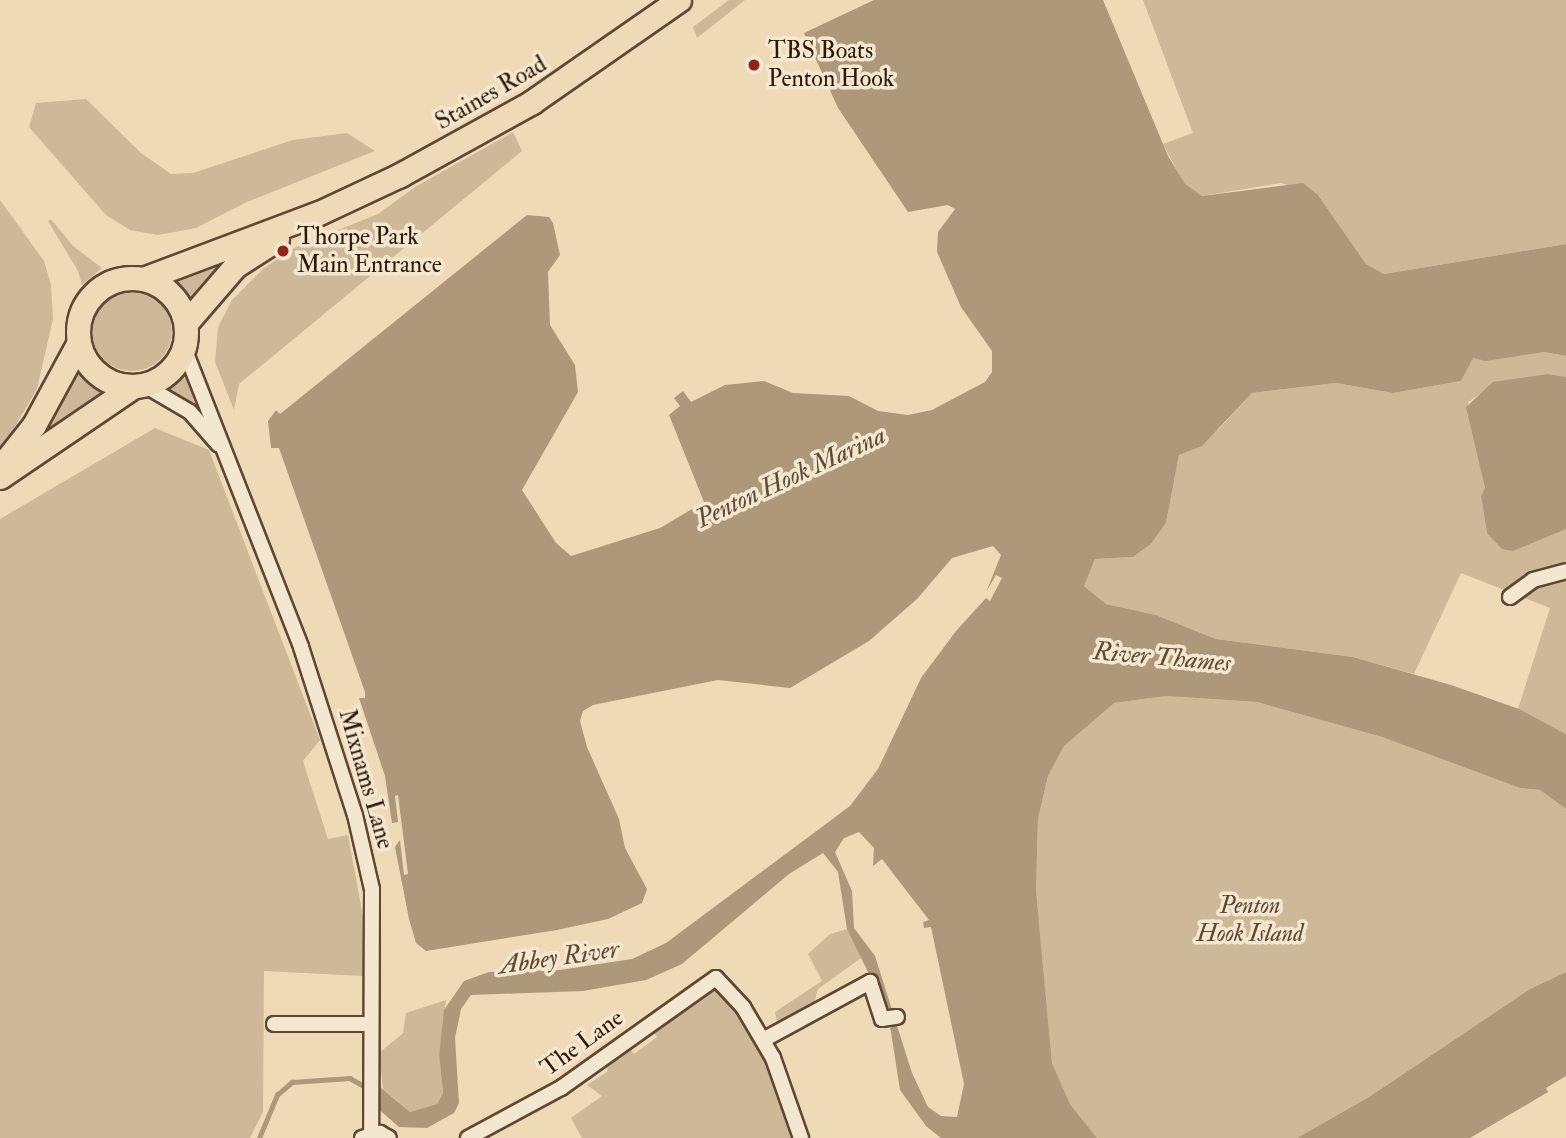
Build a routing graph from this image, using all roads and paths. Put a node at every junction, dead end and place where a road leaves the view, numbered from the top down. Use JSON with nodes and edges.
{"nodes":[{"id":1,"x":679,"y":0,"type":"edge"},
{"id":2,"x":319,"y":213,"type":"junction"},
{"id":3,"x":143,"y":279,"type":"junction"},
{"id":4,"x":186,"y":323,"type":"junction"},
{"id":5,"x":79,"y":342,"type":"junction"},
{"id":6,"x":184,"y":348,"type":"junction"},
{"id":7,"x":139,"y":386,"type":"junction"},
{"id":8,"x":226,"y":453,"type":"junction"},
{"id":9,"x":0,"y":468,"type":"edge"},
{"id":10,"x":0,"y":477,"type":"edge"},
{"id":11,"x":1566,"y":571,"type":"edge"},
{"id":12,"x":1510,"y":597,"type":"dead end"},
{"id":13,"x":893,"y":1018,"type":"dead end"},
{"id":14,"x":274,"y":1024,"type":"dead end"},
{"id":15,"x":370,"y":1024,"type":"junction"},
{"id":16,"x":763,"y":1040,"type":"junction"},
{"id":17,"x":366,"y":1136,"type":"edge"},
{"id":18,"x":389,"y":1138,"type":"edge"},
{"id":19,"x":468,"y":1138,"type":"edge"},
{"id":20,"x":801,"y":1138,"type":"edge"}],
"edges":[{"from":1,"to":2,"type":"main road","name":"Staines Road"},
{"from":2,"to":3,"type":"main road","name":"Staines Road"},
{"from":2,"to":4,"type":"main road","name":"Staines Road"},
{"from":3,"to":4,"type":"main road"},
{"from":3,"to":5,"type":"main road"},
{"from":4,"to":6,"type":"main road"},
{"from":5,"to":7,"type":"main road"},
{"from":5,"to":9,"type":"main road"},
{"from":6,"to":7,"type":"main road"},
{"from":6,"to":8,"type":"street","name":"Mixnams Lane"},
{"from":7,"to":8,"type":"street","name":"Mixnams Lane"},
{"from":7,"to":10,"type":"main road"},
{"from":8,"to":15,"type":"street","name":"Mixnams Lane"},
{"from":11,"to":12,"type":"street"},
{"from":13,"to":16,"type":"street"},
{"from":14,"to":15,"type":"street"},
{"from":15,"to":17,"type":"street","name":"Mixnams Lane"},
{"from":16,"to":19,"type":"street","name":"The Lane"},
{"from":16,"to":20,"type":"street"},
{"from":17,"to":18,"type":"street"}]}
